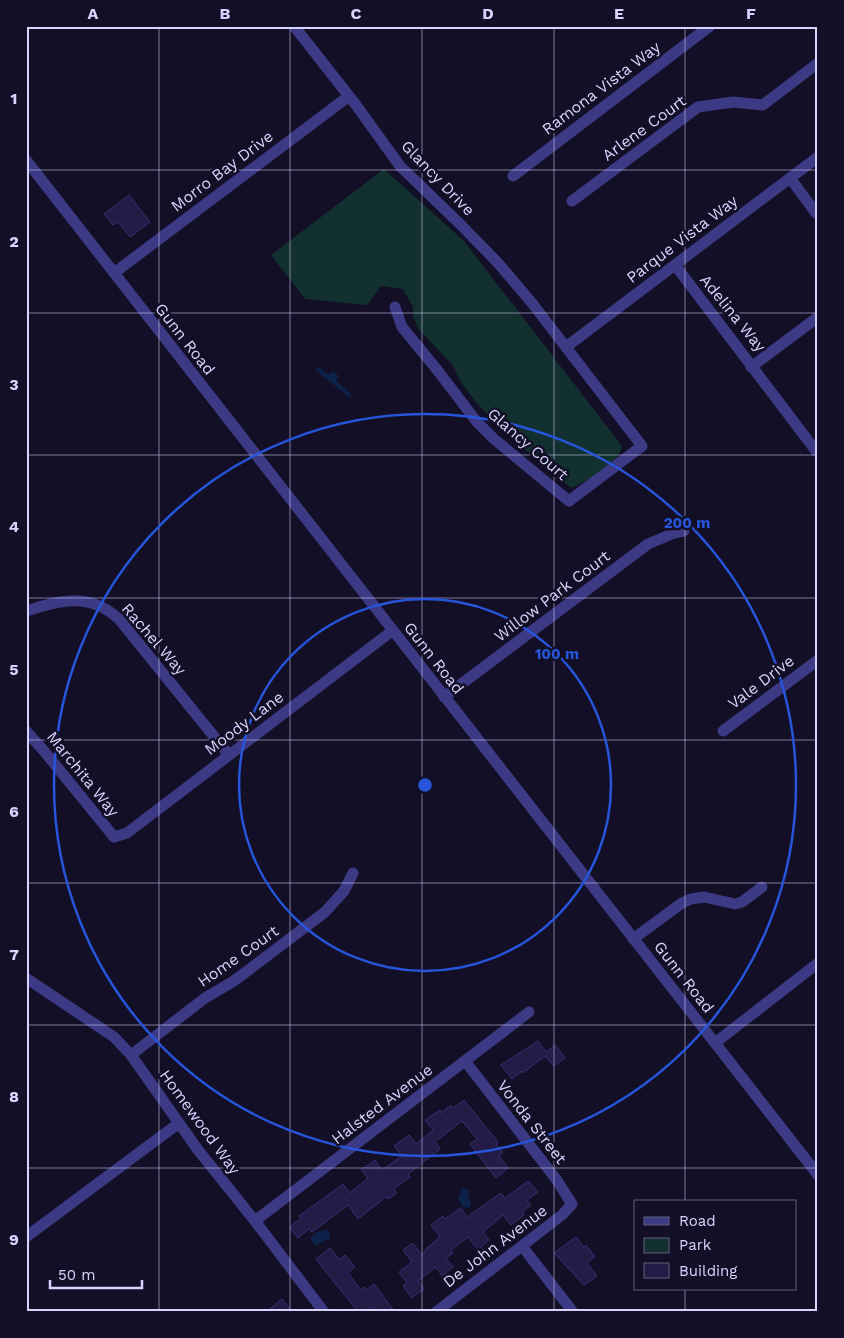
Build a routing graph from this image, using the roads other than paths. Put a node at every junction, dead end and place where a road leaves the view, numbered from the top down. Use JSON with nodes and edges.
{"nodes":[{"id":1,"x":294,"y":26,"type":"edge"},
{"id":2,"x":710,"y":26,"type":"edge"},
{"id":3,"x":818,"y":63,"type":"edge"},
{"id":4,"x":349,"y":96,"type":"junction"},
{"id":5,"x":818,"y":157,"type":"edge"},
{"id":6,"x":26,"y":160,"type":"edge"},
{"id":7,"x":513,"y":176,"type":"dead end"},
{"id":8,"x":790,"y":178,"type":"junction"},
{"id":9,"x":572,"y":201,"type":"dead end"},
{"id":10,"x":816,"y":213,"type":"dead end"},
{"id":11,"x":675,"y":265,"type":"junction"},
{"id":12,"x":114,"y":273,"type":"junction"},
{"id":13,"x":395,"y":307,"type":"dead end"},
{"id":14,"x":818,"y":317,"type":"edge"},
{"id":15,"x":566,"y":347,"type":"junction"},
{"id":16,"x":751,"y":367,"type":"junction"},
{"id":17,"x":816,"y":451,"type":"dead end"},
{"id":18,"x":684,"y":531,"type":"dead end"},
{"id":19,"x":26,"y":611,"type":"edge"},
{"id":20,"x":392,"y":631,"type":"junction"},
{"id":21,"x":818,"y":660,"type":"edge"},
{"id":22,"x":444,"y":697,"type":"junction"},
{"id":23,"x":723,"y":730,"type":"dead end"},
{"id":24,"x":26,"y":731,"type":"edge"},
{"id":25,"x":230,"y":755,"type":"junction"},
{"id":26,"x":114,"y":837,"type":"joint"},
{"id":27,"x":353,"y":873,"type":"dead end"},
{"id":28,"x":762,"y":887,"type":"dead end"},
{"id":29,"x":633,"y":939,"type":"junction"},
{"id":30,"x":818,"y":963,"type":"edge"},
{"id":31,"x":26,"y":978,"type":"edge"},
{"id":32,"x":529,"y":1012,"type":"dead end"},
{"id":33,"x":715,"y":1043,"type":"junction"},
{"id":34,"x":130,"y":1055,"type":"junction"},
{"id":35,"x":465,"y":1062,"type":"junction"},
{"id":36,"x":179,"y":1122,"type":"junction"},
{"id":37,"x":818,"y":1175,"type":"edge"},
{"id":38,"x":572,"y":1204,"type":"joint"},
{"id":39,"x":254,"y":1221,"type":"junction"},
{"id":40,"x":26,"y":1237,"type":"edge"},
{"id":41,"x":522,"y":1246,"type":"junction"},
{"id":42,"x":324,"y":1312,"type":"edge"},
{"id":43,"x":436,"y":1312,"type":"edge"},
{"id":44,"x":573,"y":1312,"type":"edge"}],
"edges":[{"from":1,"to":4,"type":"street","name":"Glancy Drive"},
{"from":2,"to":7,"type":"street","name":"Ramona Vista Way"},
{"from":3,"to":9,"type":"street","name":"Arlene Court"},
{"from":4,"to":12,"type":"street","name":"Morro Bay Drive"},
{"from":4,"to":15,"type":"street","name":"Glancy Drive"},
{"from":5,"to":8,"type":"street","name":"Parque Vista Way"},
{"from":6,"to":12,"type":"street","name":"Gunn Road"},
{"from":8,"to":10,"type":"street"},
{"from":8,"to":11,"type":"street","name":"Parque Vista Way"},
{"from":11,"to":15,"type":"street","name":"Parque Vista Way"},
{"from":11,"to":16,"type":"street","name":"Adelina Way"},
{"from":12,"to":20,"type":"street","name":"Gunn Road"},
{"from":13,"to":15,"type":"street","name":"Glancy Court"},
{"from":14,"to":16,"type":"street","name":"Adelina Way"},
{"from":16,"to":17,"type":"street"},
{"from":18,"to":22,"type":"street","name":"Willow Park Court"},
{"from":19,"to":25,"type":"street","name":"Rachel Way"},
{"from":20,"to":22,"type":"street","name":"Gunn Road"},
{"from":20,"to":25,"type":"street","name":"Moody Lane"},
{"from":21,"to":23,"type":"street","name":"Vale Drive"},
{"from":22,"to":29,"type":"street","name":"Gunn Road"},
{"from":24,"to":26,"type":"street","name":"Marchita Way"},
{"from":25,"to":26,"type":"street","name":"Moody Lane"},
{"from":27,"to":34,"type":"street","name":"Home Court"},
{"from":28,"to":29,"type":"street"},
{"from":29,"to":33,"type":"street","name":"Gunn Road"},
{"from":30,"to":33,"type":"street"},
{"from":31,"to":34,"type":"street","name":"Homewood Way"},
{"from":32,"to":35,"type":"street","name":"Halsted Avenue"},
{"from":33,"to":37,"type":"street","name":"Gunn Road"},
{"from":34,"to":36,"type":"street","name":"Homewood Way"},
{"from":35,"to":38,"type":"street","name":"Vonda Street"},
{"from":35,"to":39,"type":"street","name":"Halsted Avenue"},
{"from":36,"to":39,"type":"street","name":"Homewood Way"},
{"from":36,"to":40,"type":"street"},
{"from":38,"to":41,"type":"street","name":"De John Avenue"},
{"from":39,"to":42,"type":"street","name":"Homewood Way"},
{"from":41,"to":43,"type":"street","name":"De John Avenue"},
{"from":41,"to":44,"type":"street"}]}
